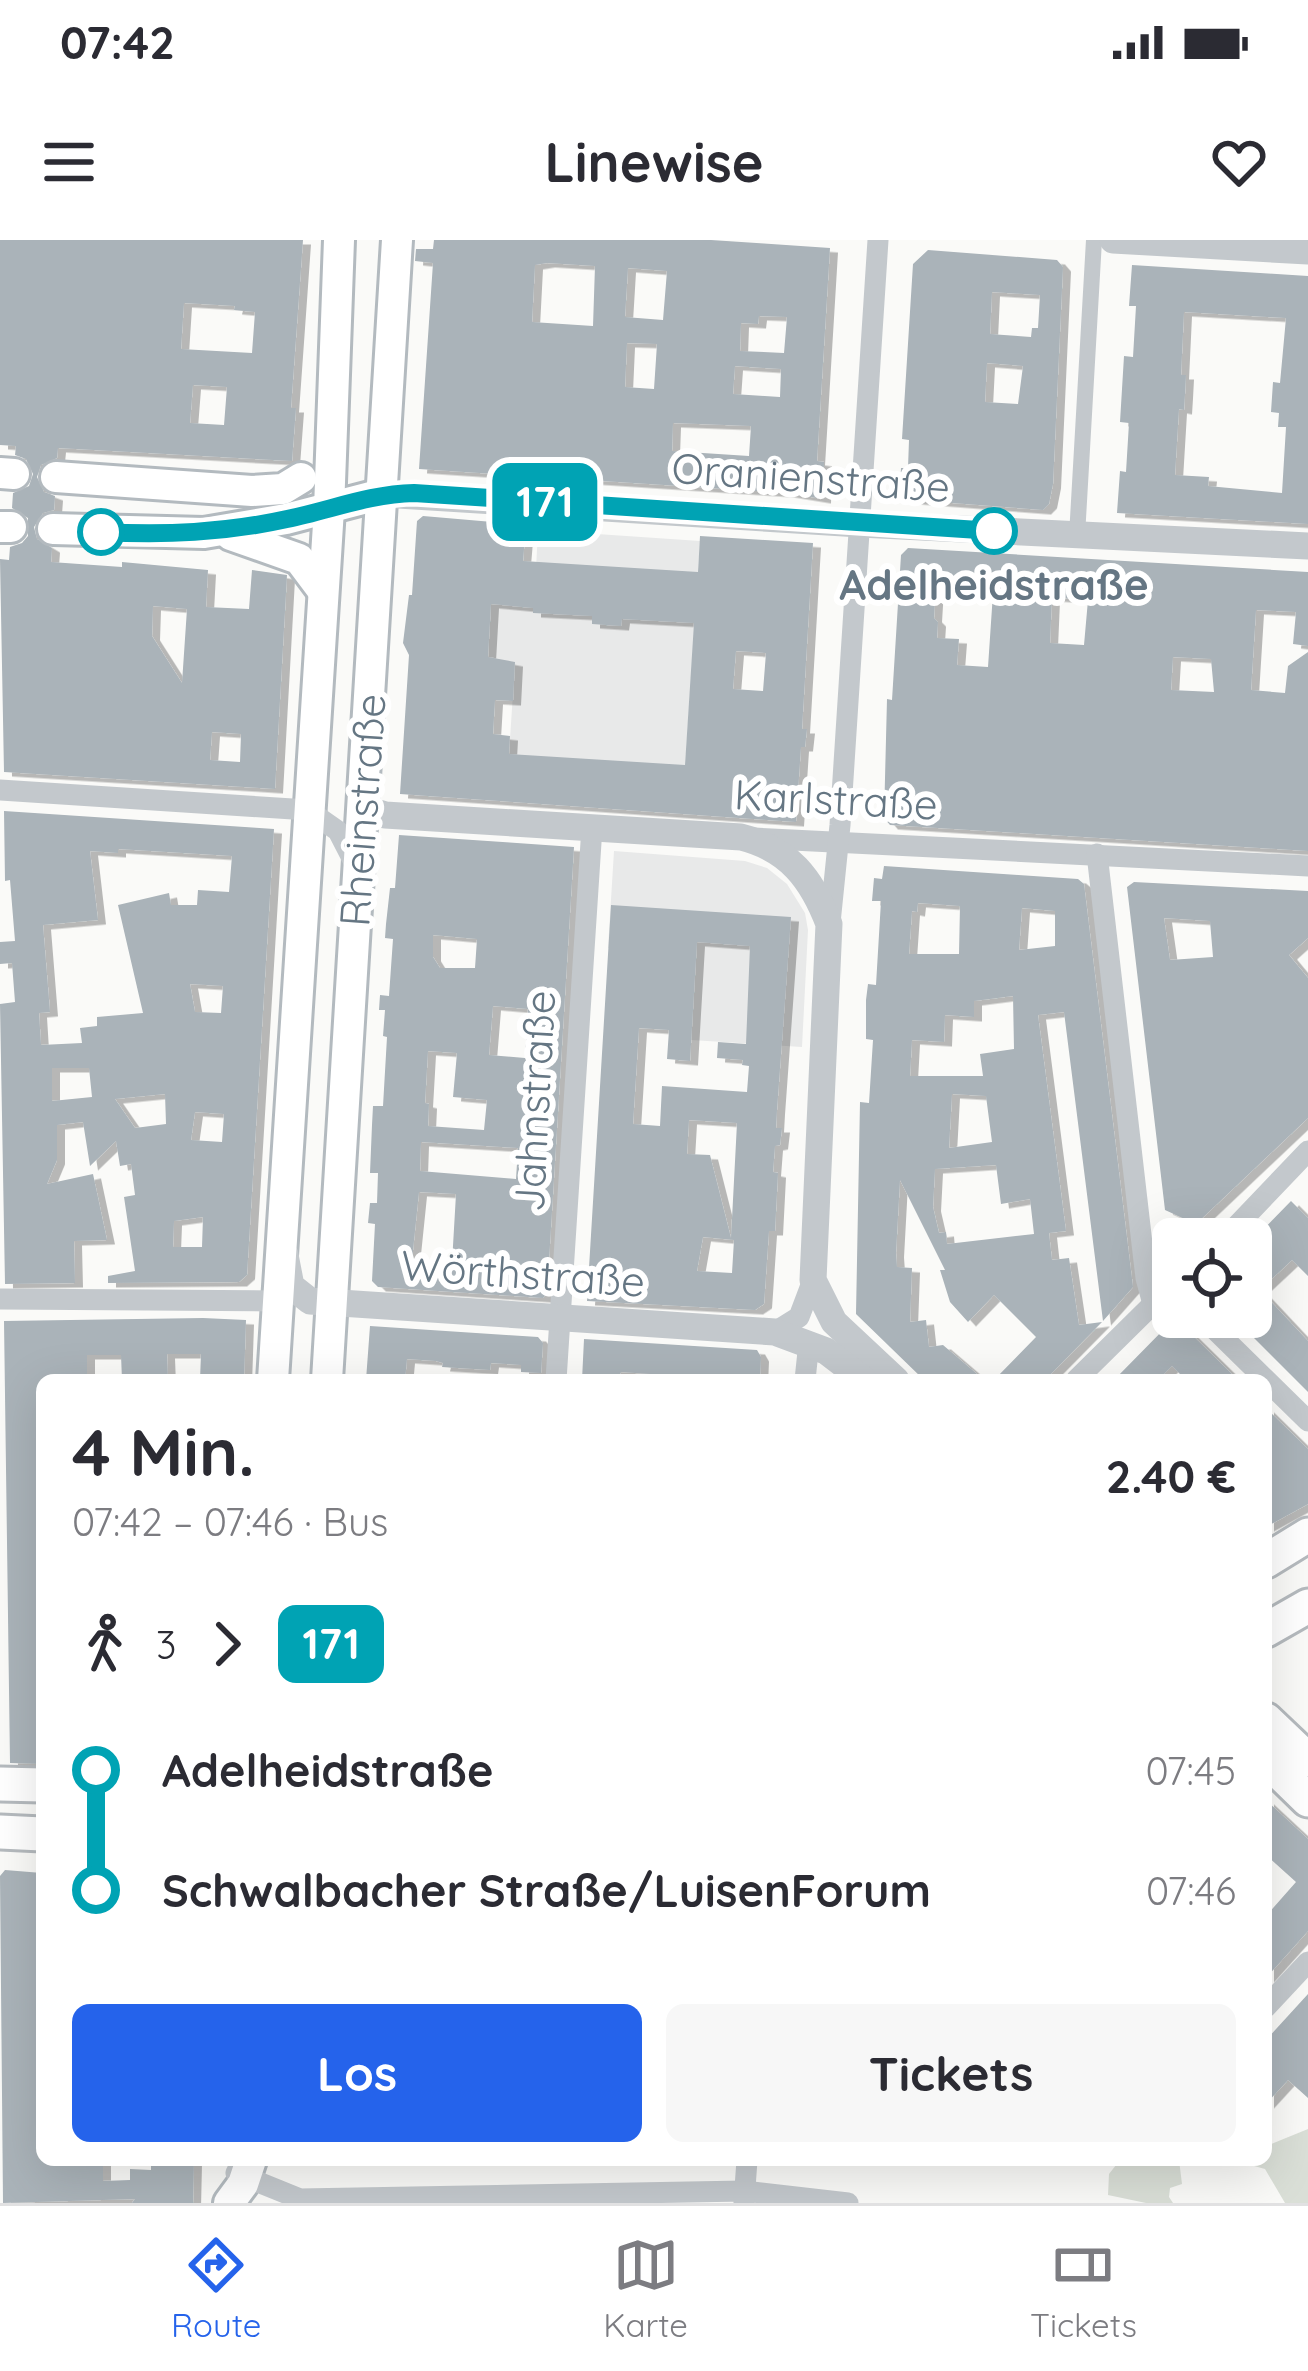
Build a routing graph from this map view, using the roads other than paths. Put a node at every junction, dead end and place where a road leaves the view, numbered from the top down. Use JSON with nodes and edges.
{"nodes":[{"id":1,"x":339,"y":240,"type":"edge"},
{"id":2,"x":397,"y":240,"type":"edge"},
{"id":3,"x":878,"y":240,"type":"edge"},
{"id":4,"x":1094,"y":240,"type":"edge"},
{"id":5,"x":1113,"y":240,"type":"edge"},
{"id":6,"x":1308,"y":251,"type":"edge"},
{"id":7,"x":329,"y":433,"type":"junction"},
{"id":8,"x":56,"y":476,"type":"dead end"},
{"id":9,"x":302,"y":478,"type":"junction"},
{"id":10,"x":382,"y":494,"type":"junction"},
{"id":11,"x":329,"y":508,"type":"junction"},
{"id":12,"x":266,"y":524,"type":"junction"},
{"id":13,"x":860,"y":524,"type":"junction"},
{"id":14,"x":53,"y":529,"type":"dead end"},
{"id":15,"x":219,"y":532,"type":"junction"},
{"id":16,"x":1077,"y":536,"type":"junction"},
{"id":17,"x":1308,"y":546,"type":"edge"},
{"id":18,"x":323,"y":591,"type":"junction"},
{"id":19,"x":0,"y":790,"type":"edge"},
{"id":20,"x":362,"y":808,"type":"junction"},
{"id":21,"x":308,"y":810,"type":"junction"},
{"id":22,"x":592,"y":827,"type":"junction"},
{"id":23,"x":741,"y":837,"type":"junction"},
{"id":24,"x":838,"y":840,"type":"junction"},
{"id":25,"x":1097,"y":854,"type":"junction"},
{"id":26,"x":1308,"y":866,"type":"edge"},
{"id":27,"x":357,"y":896,"type":"junction"},
{"id":28,"x":830,"y":924,"type":"junction"},
{"id":29,"x":1305,"y":1161,"type":"edge"},
{"id":30,"x":1246,"y":1218,"type":"edge"},
{"id":31,"x":282,"y":1233,"type":"junction"},
{"id":32,"x":813,"y":1280,"type":"junction"},
{"id":33,"x":0,"y":1299,"type":"edge"},
{"id":34,"x":1152,"y":1300,"type":"edge"},
{"id":35,"x":277,"y":1301,"type":"junction"},
{"id":36,"x":332,"y":1304,"type":"junction"},
{"id":37,"x":1152,"y":1305,"type":"edge"},
{"id":38,"x":560,"y":1318,"type":"junction"},
{"id":39,"x":775,"y":1332,"type":"junction"},
{"id":40,"x":1223,"y":1338,"type":"edge"},
{"id":41,"x":809,"y":1342,"type":"junction"},
{"id":42,"x":273,"y":1374,"type":"edge"},
{"id":43,"x":327,"y":1374,"type":"edge"},
{"id":44,"x":556,"y":1374,"type":"edge"},
{"id":45,"x":806,"y":1374,"type":"edge"},
{"id":46,"x":856,"y":1374,"type":"edge"},
{"id":47,"x":890,"y":1374,"type":"edge"},
{"id":48,"x":1082,"y":1374,"type":"edge"},
{"id":49,"x":1260,"y":1374,"type":"edge"},
{"id":50,"x":1272,"y":1386,"type":"edge"},
{"id":51,"x":1308,"y":1421,"type":"edge"},
{"id":52,"x":1308,"y":1535,"type":"edge"},
{"id":53,"x":1272,"y":1558,"type":"edge"},
{"id":54,"x":1308,"y":1606,"type":"edge"},
{"id":55,"x":1272,"y":1627,"type":"edge"},
{"id":56,"x":1272,"y":1726,"type":"edge"},
{"id":57,"x":1308,"y":1760,"type":"edge"},
{"id":58,"x":1272,"y":1766,"type":"edge"},
{"id":59,"x":0,"y":1784,"type":"edge"},
{"id":60,"x":36,"y":1786,"type":"edge"},
{"id":61,"x":1308,"y":1800,"type":"edge"},
{"id":62,"x":0,"y":1832,"type":"edge"},
{"id":63,"x":36,"y":1834,"type":"edge"},
{"id":64,"x":1308,"y":1962,"type":"edge"},
{"id":65,"x":1272,"y":2001,"type":"edge"},
{"id":66,"x":747,"y":2166,"type":"edge"},
{"id":67,"x":237,"y":2179,"type":"edge"},
{"id":68,"x":744,"y":2197,"type":"edge"},
{"id":69,"x":301,"y":2201,"type":"edge"},
{"id":70,"x":848,"y":2203,"type":"edge"}],
"edges":[{"from":1,"to":7,"type":"main road","name":"Rheinstraße"},
{"from":2,"to":10,"type":"main road","name":"Rheinstraße"},
{"from":3,"to":13,"type":"street"},
{"from":4,"to":16,"type":"street"},
{"from":5,"to":6,"type":"street"},
{"from":7,"to":9,"type":"main road"},
{"from":7,"to":11,"type":"main road","name":"Rheinstraße"},
{"from":8,"to":9,"type":"main road"},
{"from":9,"to":12,"type":"main road"},
{"from":10,"to":11,"type":"main road"},
{"from":10,"to":13,"type":"street","name":"Oranienstraße"},
{"from":10,"to":20,"type":"main road","name":"Rheinstraße"},
{"from":11,"to":12,"type":"main road"},
{"from":11,"to":18,"type":"main road","name":"Rheinstraße"},
{"from":12,"to":15,"type":"main road"},
{"from":13,"to":16,"type":"street","name":"Oranienstraße"},
{"from":13,"to":24,"type":"street"},
{"from":14,"to":15,"type":"main road"},
{"from":15,"to":18,"type":"main road"},
{"from":16,"to":17,"type":"street","name":"Oranienstraße"},
{"from":18,"to":21,"type":"main road","name":"Rheinstraße"},
{"from":19,"to":21,"type":"street"},
{"from":20,"to":22,"type":"street","name":"Karlstraße"},
{"from":20,"to":27,"type":"main road","name":"Rheinstraße"},
{"from":21,"to":27,"type":"street"},
{"from":21,"to":31,"type":"main road","name":"Rheinstraße"},
{"from":22,"to":23,"type":"street","name":"Karlstraße"},
{"from":22,"to":38,"type":"street","name":"Jahnstraße"},
{"from":23,"to":24,"type":"street","name":"Karlstraße"},
{"from":23,"to":28,"type":"street"},
{"from":24,"to":25,"type":"street","name":"Karlstraße"},
{"from":24,"to":28,"type":"street"},
{"from":25,"to":26,"type":"street","name":"Karlstraße"},
{"from":25,"to":34,"type":"street"},
{"from":27,"to":36,"type":"main road","name":"Rheinstraße"},
{"from":28,"to":32,"type":"street"},
{"from":29,"to":30,"type":"street"},
{"from":31,"to":35,"type":"main road","name":"Rheinstraße"},
{"from":31,"to":36,"type":"street"},
{"from":32,"to":39,"type":"street"},
{"from":32,"to":47,"type":"street"},
{"from":33,"to":35,"type":"street"},
{"from":35,"to":42,"type":"main road","name":"Rheinstraße"},
{"from":36,"to":38,"type":"street","name":"Wörthstraße"},
{"from":36,"to":43,"type":"main road","name":"Rheinstraße"},
{"from":37,"to":48,"type":"street"},
{"from":38,"to":39,"type":"street","name":"Wörthstraße"},
{"from":38,"to":44,"type":"street","name":"Jahnstraße"},
{"from":39,"to":41,"type":"street","name":"Wörthstraße"},
{"from":40,"to":49,"type":"street"},
{"from":41,"to":45,"type":"street"},
{"from":41,"to":46,"type":"street","name":"Wörthstraße"},
{"from":50,"to":51,"type":"street"},
{"from":52,"to":53,"type":"main road"},
{"from":54,"to":55,"type":"main road"},
{"from":56,"to":57,"type":"main road"},
{"from":58,"to":61,"type":"main road"},
{"from":59,"to":60,"type":"main road"},
{"from":62,"to":63,"type":"main road"},
{"from":64,"to":65,"type":"street"},
{"from":66,"to":68,"type":"street"},
{"from":67,"to":69,"type":"street"},
{"from":68,"to":69,"type":"street"},
{"from":68,"to":70,"type":"street"}]}
